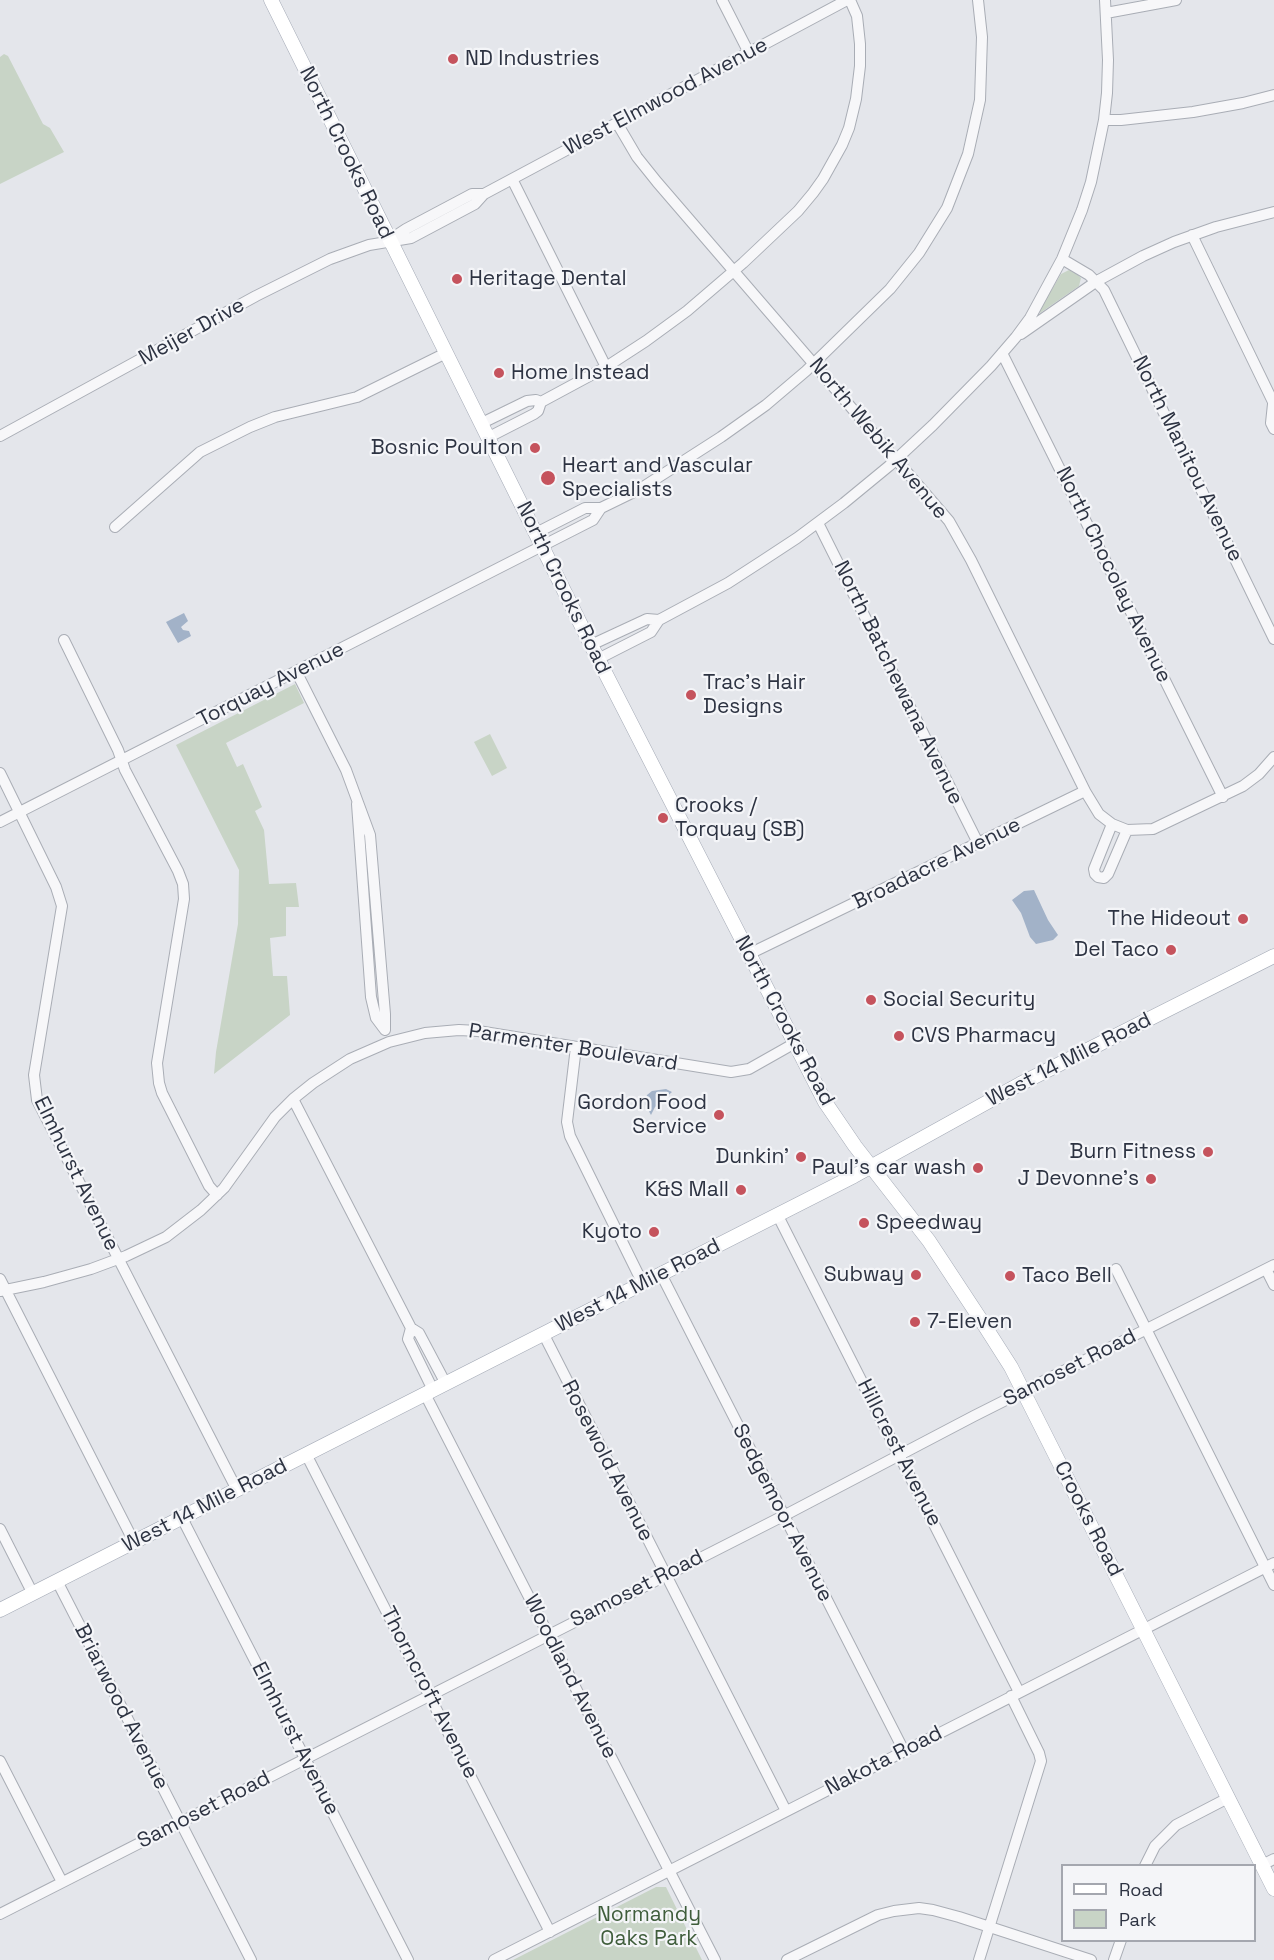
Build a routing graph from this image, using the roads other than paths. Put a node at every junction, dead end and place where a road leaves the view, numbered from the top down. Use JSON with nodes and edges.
{"nodes":[{"id":1,"x":271,"y":0,"type":"edge"},
{"id":2,"x":722,"y":0,"type":"edge"},
{"id":3,"x":849,"y":0,"type":"edge"},
{"id":4,"x":978,"y":0,"type":"edge"},
{"id":5,"x":1105,"y":0,"type":"edge"},
{"id":6,"x":1176,"y":0,"type":"edge"},
{"id":7,"x":1106,"y":13,"type":"junction"},
{"id":8,"x":749,"y":53,"type":"junction"},
{"id":9,"x":1274,"y":95,"type":"edge"},
{"id":10,"x":1104,"y":120,"type":"junction"},
{"id":11,"x":616,"y":123,"type":"junction"},
{"id":12,"x":512,"y":178,"type":"junction"},
{"id":13,"x":1274,"y":212,"type":"edge"},
{"id":14,"x":1192,"y":235,"type":"junction"},
{"id":15,"x":389,"y":240,"type":"junction"},
{"id":16,"x":1062,"y":259,"type":"junction"},
{"id":17,"x":735,"y":271,"type":"junction"},
{"id":18,"x":1097,"y":281,"type":"junction"},
{"id":19,"x":1016,"y":338,"type":"junction"},
{"id":20,"x":446,"y":353,"type":"junction"},
{"id":21,"x":1002,"y":353,"type":"junction"},
{"id":22,"x":814,"y":364,"type":"junction"},
{"id":23,"x":606,"y":366,"type":"junction"},
{"id":24,"x":541,"y":402,"type":"junction"},
{"id":25,"x":1274,"y":404,"type":"edge"},
{"id":26,"x":482,"y":423,"type":"junction"},
{"id":27,"x":1274,"y":429,"type":"edge"},
{"id":28,"x":0,"y":436,"type":"edge"},
{"id":29,"x":489,"y":437,"type":"junction"},
{"id":30,"x":897,"y":459,"type":"junction"},
{"id":31,"x":602,"y":508,"type":"junction"},
{"id":32,"x":818,"y":523,"type":"junction"},
{"id":33,"x":115,"y":527,"type":"dead end"},
{"id":34,"x":536,"y":533,"type":"junction"},
{"id":35,"x":542,"y":546,"type":"junction"},
{"id":36,"x":659,"y":620,"type":"junction"},
{"id":37,"x":1274,"y":639,"type":"edge"},
{"id":38,"x":64,"y":640,"type":"dead end"},
{"id":39,"x":591,"y":645,"type":"junction"},
{"id":40,"x":598,"y":659,"type":"junction"},
{"id":41,"x":296,"y":671,"type":"junction"},
{"id":42,"x":1274,"y":757,"type":"edge"},
{"id":43,"x":122,"y":760,"type":"junction"},
{"id":44,"x":0,"y":773,"type":"edge"},
{"id":45,"x":1085,"y":791,"type":"junction"},
{"id":46,"x":1223,"y":797,"type":"junction"},
{"id":47,"x":19,"y":812,"type":"junction"},
{"id":48,"x":0,"y":822,"type":"edge"},
{"id":49,"x":1112,"y":824,"type":"junction"},
{"id":50,"x":1127,"y":830,"type":"junction"},
{"id":51,"x":978,"y":843,"type":"junction"},
{"id":52,"x":749,"y":954,"type":"junction"},
{"id":53,"x":1274,"y":956,"type":"edge"},
{"id":54,"x":389,"y":1042,"type":"junction"},
{"id":55,"x":795,"y":1043,"type":"junction"},
{"id":56,"x":576,"y":1047,"type":"junction"},
{"id":57,"x":293,"y":1099,"type":"junction"},
{"id":58,"x":871,"y":1167,"type":"junction"},
{"id":59,"x":217,"y":1195,"type":"junction"},
{"id":60,"x":777,"y":1214,"type":"junction"},
{"id":61,"x":118,"y":1259,"type":"junction"},
{"id":62,"x":1270,"y":1267,"type":"edge"},
{"id":63,"x":1116,"y":1269,"type":"dead end"},
{"id":64,"x":661,"y":1274,"type":"junction"},
{"id":65,"x":0,"y":1279,"type":"edge"},
{"id":66,"x":643,"y":1284,"type":"junction"},
{"id":67,"x":1274,"y":1285,"type":"edge"},
{"id":68,"x":3,"y":1291,"type":"edge"},
{"id":69,"x":1146,"y":1330,"type":"junction"},
{"id":70,"x":543,"y":1335,"type":"junction"},
{"id":71,"x":435,"y":1390,"type":"junction"},
{"id":72,"x":1023,"y":1392,"type":"junction"},
{"id":73,"x":306,"y":1454,"type":"junction"},
{"id":74,"x":899,"y":1455,"type":"junction"},
{"id":75,"x":237,"y":1490,"type":"junction"},
{"id":76,"x":783,"y":1515,"type":"junction"},
{"id":77,"x":182,"y":1518,"type":"junction"},
{"id":78,"x":0,"y":1529,"type":"edge"},
{"id":79,"x":134,"y":1542,"type":"junction"},
{"id":80,"x":1270,"y":1565,"type":"edge"},
{"id":81,"x":666,"y":1575,"type":"junction"},
{"id":82,"x":57,"y":1581,"type":"junction"},
{"id":83,"x":1274,"y":1585,"type":"edge"},
{"id":84,"x":33,"y":1594,"type":"junction"},
{"id":85,"x":0,"y":1610,"type":"edge"},
{"id":86,"x":1143,"y":1629,"type":"junction"},
{"id":87,"x":548,"y":1634,"type":"junction"},
{"id":88,"x":1015,"y":1694,"type":"junction"},
{"id":89,"x":429,"y":1695,"type":"junction"},
{"id":90,"x":904,"y":1751,"type":"junction"},
{"id":91,"x":305,"y":1758,"type":"junction"},
{"id":92,"x":0,"y":1761,"type":"edge"},
{"id":93,"x":1228,"y":1798,"type":"junction"},
{"id":94,"x":786,"y":1811,"type":"junction"},
{"id":95,"x":180,"y":1821,"type":"junction"},
{"id":96,"x":1268,"y":1862,"type":"edge"},
{"id":97,"x":1146,"y":1864,"type":"edge"},
{"id":98,"x":669,"y":1870,"type":"junction"},
{"id":99,"x":62,"y":1882,"type":"junction"},
{"id":100,"x":1274,"y":1889,"type":"edge"},
{"id":101,"x":0,"y":1914,"type":"edge"},
{"id":102,"x":989,"y":1927,"type":"junction"},
{"id":103,"x":550,"y":1932,"type":"junction"},
{"id":104,"x":1120,"y":1942,"type":"edge"},
{"id":105,"x":251,"y":1960,"type":"edge"},
{"id":106,"x":408,"y":1960,"type":"edge"},
{"id":107,"x":494,"y":1960,"type":"edge"},
{"id":108,"x":715,"y":1960,"type":"edge"},
{"id":109,"x":787,"y":1960,"type":"edge"},
{"id":110,"x":979,"y":1960,"type":"edge"},
{"id":111,"x":1091,"y":1960,"type":"edge"},
{"id":112,"x":1114,"y":1960,"type":"edge"}],
"edges":[{"from":1,"to":15,"type":"main road","name":"North Crooks Road"},
{"from":2,"to":8,"type":"street"},
{"from":3,"to":8,"type":"street","name":"West Elmwood Avenue"},
{"from":3,"to":17,"type":"street"},
{"from":4,"to":22,"type":"street"},
{"from":5,"to":7,"type":"street"},
{"from":6,"to":7,"type":"street"},
{"from":7,"to":10,"type":"street"},
{"from":8,"to":11,"type":"street","name":"West Elmwood Avenue"},
{"from":9,"to":10,"type":"street"},
{"from":10,"to":16,"type":"street"},
{"from":11,"to":12,"type":"street","name":"West Elmwood Avenue"},
{"from":11,"to":17,"type":"street","name":"North Webik Avenue"},
{"from":12,"to":15,"type":"street","name":"West Elmwood Avenue"},
{"from":12,"to":23,"type":"street"},
{"from":13,"to":14,"type":"street"},
{"from":14,"to":18,"type":"street"},
{"from":14,"to":25,"type":"street"},
{"from":15,"to":20,"type":"main road","name":"North Crooks Road"},
{"from":15,"to":28,"type":"street","name":"Meijer Drive"},
{"from":16,"to":18,"type":"street"},
{"from":16,"to":19,"type":"street"},
{"from":17,"to":22,"type":"street","name":"North Webik Avenue"},
{"from":17,"to":23,"type":"street"},
{"from":18,"to":19,"type":"street"},
{"from":18,"to":37,"type":"street","name":"North Manitou Avenue"},
{"from":19,"to":21,"type":"street"},
{"from":20,"to":26,"type":"main road","name":"North Crooks Road"},
{"from":20,"to":33,"type":"street"},
{"from":21,"to":30,"type":"street"},
{"from":21,"to":46,"type":"street","name":"North Chocolay Avenue"},
{"from":22,"to":30,"type":"street","name":"North Webik Avenue"},
{"from":22,"to":31,"type":"street"},
{"from":23,"to":24,"type":"street"},
{"from":24,"to":26,"type":"street"},
{"from":24,"to":29,"type":"street"},
{"from":25,"to":27,"type":"street"},
{"from":26,"to":29,"type":"main road","name":"North Crooks Road"},
{"from":29,"to":34,"type":"main road","name":"North Crooks Road"},
{"from":30,"to":32,"type":"street"},
{"from":30,"to":45,"type":"street","name":"North Webik Avenue"},
{"from":31,"to":34,"type":"street"},
{"from":31,"to":35,"type":"street","name":"Torquay Avenue"},
{"from":32,"to":36,"type":"street"},
{"from":32,"to":51,"type":"street","name":"North Batchewana Avenue"},
{"from":34,"to":35,"type":"main road","name":"North Crooks Road"},
{"from":35,"to":39,"type":"main road","name":"North Crooks Road"},
{"from":35,"to":41,"type":"street","name":"Torquay Avenue"},
{"from":36,"to":39,"type":"street"},
{"from":36,"to":40,"type":"street"},
{"from":38,"to":43,"type":"street"},
{"from":39,"to":40,"type":"main road","name":"North Crooks Road"},
{"from":40,"to":52,"type":"main road","name":"North Crooks Road"},
{"from":41,"to":43,"type":"street","name":"Torquay Avenue"},
{"from":41,"to":54,"type":"street"},
{"from":42,"to":46,"type":"street"},
{"from":43,"to":47,"type":"street","name":"Torquay Avenue"},
{"from":43,"to":59,"type":"street"},
{"from":44,"to":47,"type":"street","name":"Elmhurst Avenue"},
{"from":45,"to":49,"type":"street"},
{"from":45,"to":51,"type":"street","name":"Broadacre Avenue"},
{"from":46,"to":50,"type":"street"},
{"from":47,"to":48,"type":"street","name":"Torquay Avenue"},
{"from":47,"to":61,"type":"street","name":"Elmhurst Avenue"},
{"from":49,"to":50,"type":"street"},
{"from":49,"to":50,"type":"street"},
{"from":51,"to":52,"type":"street","name":"Broadacre Avenue"},
{"from":52,"to":55,"type":"main road","name":"North Crooks Road"},
{"from":53,"to":58,"type":"main road","name":"West 14 Mile Road"},
{"from":54,"to":56,"type":"street","name":"Parmenter Boulevard"},
{"from":54,"to":57,"type":"street","name":"Parmenter Boulevard"},
{"from":55,"to":56,"type":"street","name":"Parmenter Boulevard"},
{"from":55,"to":58,"type":"main road","name":"North Crooks Road"},
{"from":56,"to":66,"type":"street"},
{"from":57,"to":59,"type":"street","name":"Parmenter Boulevard"},
{"from":57,"to":71,"type":"street","name":"Woodland Avenue"},
{"from":58,"to":60,"type":"main road","name":"West 14 Mile Road"},
{"from":58,"to":72,"type":"main road","name":"Crooks Road"},
{"from":59,"to":61,"type":"street","name":"Parmenter Boulevard"},
{"from":60,"to":64,"type":"main road","name":"West 14 Mile Road"},
{"from":60,"to":74,"type":"street","name":"Hillcrest Avenue"},
{"from":61,"to":68,"type":"street","name":"Parmenter Boulevard"},
{"from":61,"to":75,"type":"street","name":"Elmhurst Avenue"},
{"from":62,"to":67,"type":"street"},
{"from":62,"to":69,"type":"street","name":"Samoset Road"},
{"from":63,"to":69,"type":"street"},
{"from":64,"to":66,"type":"main road","name":"West 14 Mile Road"},
{"from":64,"to":76,"type":"street","name":"Sedgemoor Avenue"},
{"from":65,"to":68,"type":"street"},
{"from":66,"to":70,"type":"main road","name":"West 14 Mile Road"},
{"from":68,"to":79,"type":"street"},
{"from":69,"to":72,"type":"street","name":"Samoset Road"},
{"from":69,"to":80,"type":"street"},
{"from":70,"to":71,"type":"main road","name":"West 14 Mile Road"},
{"from":70,"to":81,"type":"street","name":"Rosewold Avenue"},
{"from":71,"to":73,"type":"main road","name":"West 14 Mile Road"},
{"from":71,"to":87,"type":"street","name":"Woodland Avenue"},
{"from":72,"to":74,"type":"street","name":"Samoset Road"},
{"from":72,"to":86,"type":"main road","name":"Crooks Road"},
{"from":73,"to":75,"type":"main road","name":"West 14 Mile Road"},
{"from":73,"to":89,"type":"street","name":"Thorncroft Avenue"},
{"from":74,"to":76,"type":"street","name":"Samoset Road"},
{"from":74,"to":88,"type":"street","name":"Hillcrest Avenue"},
{"from":75,"to":77,"type":"main road","name":"West 14 Mile Road"},
{"from":76,"to":81,"type":"street","name":"Samoset Road"},
{"from":76,"to":90,"type":"street","name":"Sedgemoor Avenue"},
{"from":77,"to":79,"type":"main road","name":"West 14 Mile Road"},
{"from":77,"to":91,"type":"street","name":"Elmhurst Avenue"},
{"from":78,"to":84,"type":"street"},
{"from":79,"to":82,"type":"main road","name":"West 14 Mile Road"},
{"from":80,"to":83,"type":"street"},
{"from":80,"to":86,"type":"street","name":"Nakota Road"},
{"from":81,"to":87,"type":"street","name":"Samoset Road"},
{"from":81,"to":94,"type":"street","name":"Rosewold Avenue"},
{"from":82,"to":84,"type":"main road","name":"West 14 Mile Road"},
{"from":82,"to":95,"type":"street","name":"Briarwood Avenue"},
{"from":84,"to":85,"type":"main road","name":"West 14 Mile Road"},
{"from":86,"to":88,"type":"street","name":"Nakota Road"},
{"from":86,"to":93,"type":"main road","name":"Crooks Road"},
{"from":87,"to":89,"type":"street","name":"Samoset Road"},
{"from":87,"to":98,"type":"street","name":"Woodland Avenue"},
{"from":88,"to":90,"type":"street","name":"Nakota Road"},
{"from":88,"to":102,"type":"street","name":"Hillcrest Avenue"},
{"from":89,"to":91,"type":"street","name":"Samoset Road"},
{"from":89,"to":103,"type":"street","name":"Thorncroft Avenue"},
{"from":90,"to":94,"type":"street","name":"Nakota Road"},
{"from":91,"to":95,"type":"street","name":"Samoset Road"},
{"from":91,"to":106,"type":"street","name":"Elmhurst Avenue"},
{"from":92,"to":99,"type":"street"},
{"from":93,"to":96,"type":"main road","name":"Crooks Road"},
{"from":93,"to":97,"type":"street"},
{"from":94,"to":98,"type":"street","name":"Nakota Road"},
{"from":95,"to":99,"type":"street","name":"Samoset Road"},
{"from":95,"to":105,"type":"street","name":"Briarwood Avenue"},
{"from":96,"to":100,"type":"main road","name":"Crooks Road"},
{"from":98,"to":103,"type":"street","name":"Nakota Road"},
{"from":98,"to":108,"type":"street","name":"Woodland Avenue"},
{"from":99,"to":101,"type":"street","name":"Samoset Road"},
{"from":102,"to":109,"type":"street"},
{"from":102,"to":110,"type":"street","name":"Hillcrest Avenue"},
{"from":102,"to":111,"type":"street"},
{"from":103,"to":107,"type":"street","name":"Nakota Road"},
{"from":104,"to":112,"type":"street"}]}
